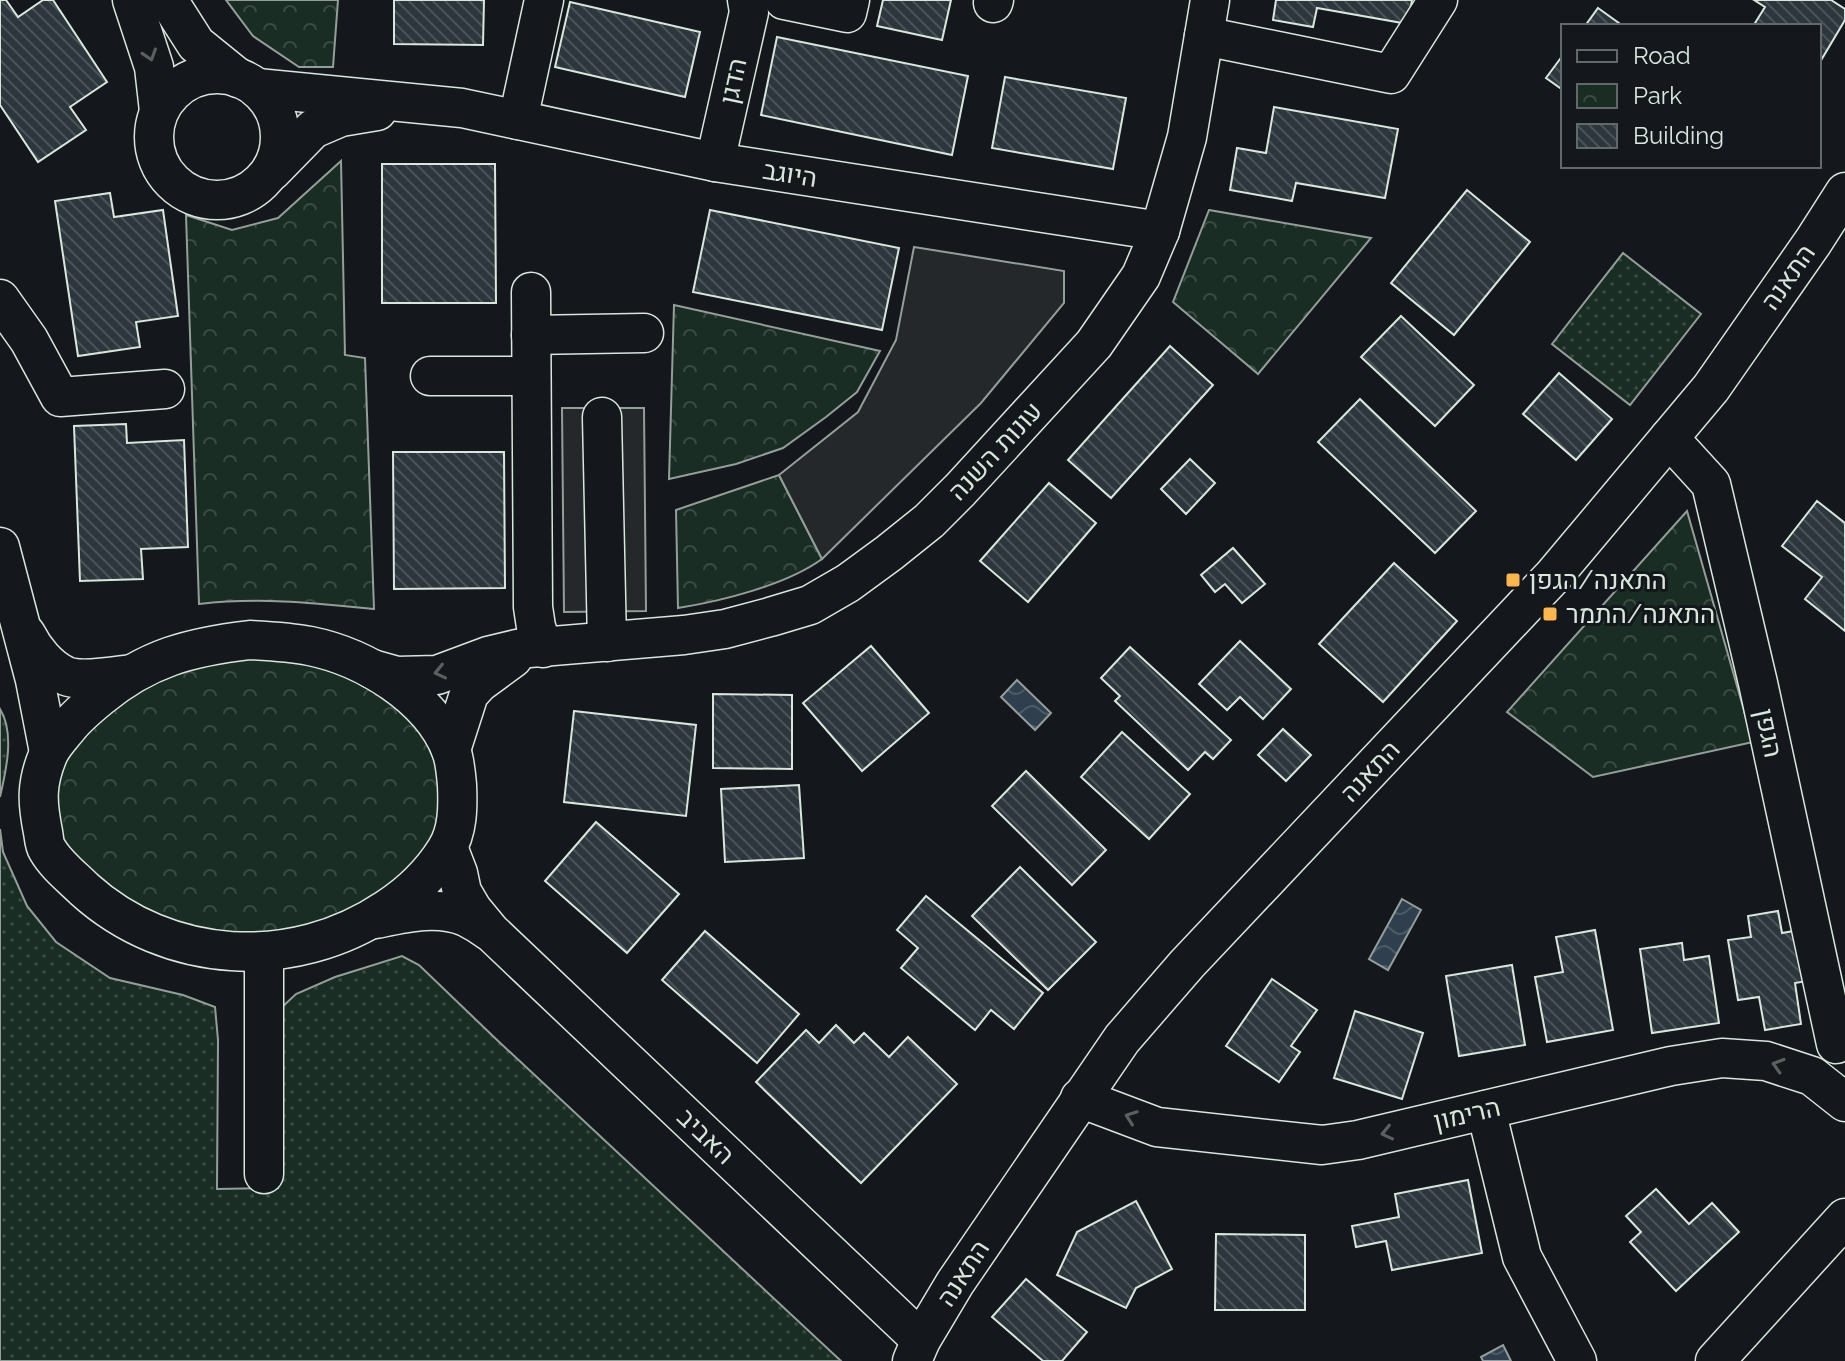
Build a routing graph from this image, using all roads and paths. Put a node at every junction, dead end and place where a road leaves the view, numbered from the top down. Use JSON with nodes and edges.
{"nodes":[{"id":1,"x":132,"y":0,"type":"edge"},
{"id":2,"x":168,"y":0,"type":"edge"},
{"id":3,"x":544,"y":0,"type":"edge"},
{"id":4,"x":747,"y":0,"type":"edge"},
{"id":5,"x":784,"y":0,"type":"edge"},
{"id":6,"x":850,"y":0,"type":"edge"},
{"id":7,"x":1438,"y":0,"type":"edge"},
{"id":8,"x":1207,"y":18,"type":"edge"},
{"id":9,"x":248,"y":83,"type":"junction"},
{"id":10,"x":423,"y":103,"type":"junction"},
{"id":11,"x":159,"y":111,"type":"junction"},
{"id":12,"x":518,"y":120,"type":"junction"},
{"id":13,"x":715,"y":162,"type":"junction"},
{"id":14,"x":267,"y":176,"type":"junction"},
{"id":15,"x":1845,"y":192,"type":"edge"},
{"id":16,"x":1160,"y":231,"type":"junction"},
{"id":17,"x":531,"y":292,"type":"dead end"},
{"id":18,"x":0,"y":299,"type":"edge"},
{"id":19,"x":644,"y":333,"type":"dead end"},
{"id":20,"x":531,"y":335,"type":"junction"},
{"id":21,"x":430,"y":376,"type":"dead end"},
{"id":22,"x":531,"y":376,"type":"junction"},
{"id":23,"x":165,"y":389,"type":"dead end"},
{"id":24,"x":602,"y":417,"type":"dead end"},
{"id":25,"x":1669,"y":438,"type":"junction"},
{"id":26,"x":0,"y":547,"type":"edge"},
{"id":27,"x":15,"y":608,"type":"junction"},
{"id":28,"x":607,"y":642,"type":"junction"},
{"id":29,"x":543,"y":648,"type":"junction"},
{"id":30,"x":372,"y":669,"type":"junction"},
{"id":31,"x":131,"y":674,"type":"junction"},
{"id":32,"x":451,"y":750,"type":"junction"},
{"id":33,"x":49,"y":752,"type":"junction"},
{"id":34,"x":448,"y":847,"type":"junction"},
{"id":35,"x":370,"y":920,"type":"junction"},
{"id":36,"x":491,"y":932,"type":"junction"},
{"id":37,"x":264,"y":952,"type":"junction"},
{"id":38,"x":1836,"y":1044,"type":"dead end"},
{"id":39,"x":1080,"y":1098,"type":"junction"},
{"id":40,"x":1845,"y":1102,"type":"edge"},
{"id":41,"x":1486,"y":1110,"type":"junction"},
{"id":42,"x":264,"y":1174,"type":"dead end"},
{"id":43,"x":1845,"y":1218,"type":"edge"},
{"id":44,"x":916,"y":1351,"type":"edge"},
{"id":45,"x":1577,"y":1361,"type":"edge"},
{"id":46,"x":1715,"y":1361,"type":"edge"}],
"edges":[{"from":1,"to":11,"type":"street","one_way":true},
{"from":2,"to":9,"type":"street"},
{"from":3,"to":12,"type":"street"},
{"from":4,"to":13,"type":"street","name":"הדגן"},
{"from":5,"to":6,"type":"street"},
{"from":7,"to":8,"type":"street"},
{"from":8,"to":16,"type":"street","name":"עונות השנה"},
{"from":9,"to":10,"type":"street","name":"היוגב"},
{"from":9,"to":11,"type":"street"},
{"from":9,"to":14,"type":"street"},
{"from":10,"to":12,"type":"street","name":"היוגב"},
{"from":10,"to":14,"type":"street","name":"היוגב"},
{"from":11,"to":14,"type":"street"},
{"from":12,"to":13,"type":"street","name":"היוגב"},
{"from":13,"to":16,"type":"street","name":"היוגב"},
{"from":15,"to":25,"type":"street","name":"התאנה"},
{"from":16,"to":28,"type":"street","name":"עונות השנה"},
{"from":17,"to":20,"type":"street"},
{"from":18,"to":23,"type":"street"},
{"from":19,"to":20,"type":"street"},
{"from":20,"to":22,"type":"street"},
{"from":21,"to":22,"type":"street"},
{"from":22,"to":29,"type":"street"},
{"from":24,"to":28,"type":"street"},
{"from":25,"to":38,"type":"street","name":"הגפן"},
{"from":25,"to":39,"type":"street","name":"התאנה"},
{"from":26,"to":27,"type":"street"},
{"from":27,"to":31,"type":"street"},
{"from":27,"to":33,"type":"street"},
{"from":28,"to":29,"type":"street","name":"עונות השנה"},
{"from":29,"to":30,"type":"street","name":"עונות השנה","one_way":true},
{"from":29,"to":32,"type":"street","name":"עונות השנה"},
{"from":30,"to":31,"type":"street"},
{"from":30,"to":32,"type":"street"},
{"from":31,"to":33,"type":"street"},
{"from":32,"to":34,"type":"street"},
{"from":33,"to":37,"type":"street"},
{"from":34,"to":35,"type":"street"},
{"from":34,"to":36,"type":"street","name":"האביב"},
{"from":35,"to":36,"type":"street","name":"האביב"},
{"from":35,"to":37,"type":"street"},
{"from":36,"to":44,"type":"street","name":"האביב"},
{"from":37,"to":42,"type":"street"},
{"from":41,"to":39,"type":"street","name":"הרימון","one_way":true},
{"from":39,"to":44,"type":"street","name":"התאנה"},
{"from":40,"to":41,"type":"street","name":"הרימון","one_way":true},
{"from":41,"to":45,"type":"street"},
{"from":43,"to":46,"type":"street"}]}
